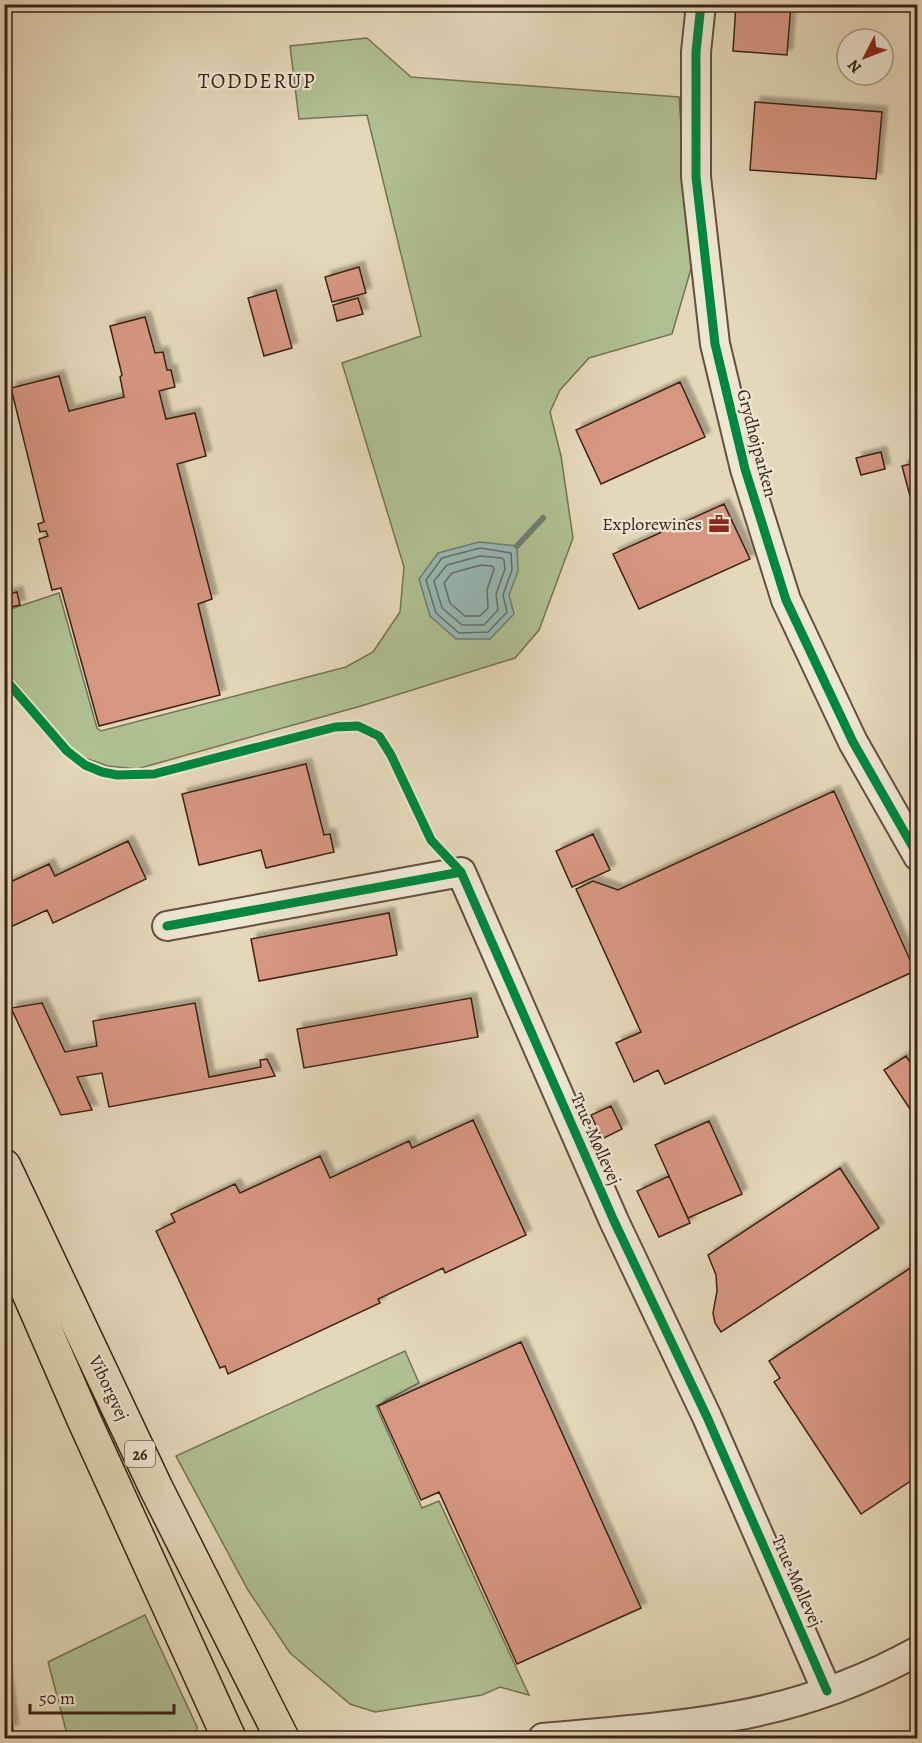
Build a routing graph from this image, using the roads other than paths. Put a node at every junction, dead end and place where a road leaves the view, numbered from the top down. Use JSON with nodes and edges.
{"nodes":[{"id":1,"x":701,"y":4,"type":"edge"},
{"id":2,"x":918,"y":856,"type":"edge"},
{"id":3,"x":167,"y":926,"type":"dead end"},
{"id":4,"x":4,"y":1166,"type":"edge"},
{"id":5,"x":4,"y":1236,"type":"edge"},
{"id":6,"x":918,"y":1651,"type":"edge"},
{"id":7,"x":827,"y":1691,"type":"junction"},
{"id":8,"x":646,"y":1733,"type":"edge"},
{"id":9,"x":229,"y":1738,"type":"edge"},
{"id":10,"x":282,"y":1738,"type":"edge"},
{"id":11,"x":543,"y":1738,"type":"edge"}],
"edges":[{"from":1,"to":2,"type":"street","name":"Grydhøjparken"},
{"from":3,"to":7,"type":"street","name":"True Møllevej"},
{"from":4,"to":10,"type":"main road","name":"Viborgvej","number":"26"},
{"from":5,"to":9,"type":"main road","name":"Viborgvej","number":"26"},
{"from":6,"to":7,"type":"street"},
{"from":7,"to":8,"type":"street"},
{"from":8,"to":11,"type":"street"}]}
